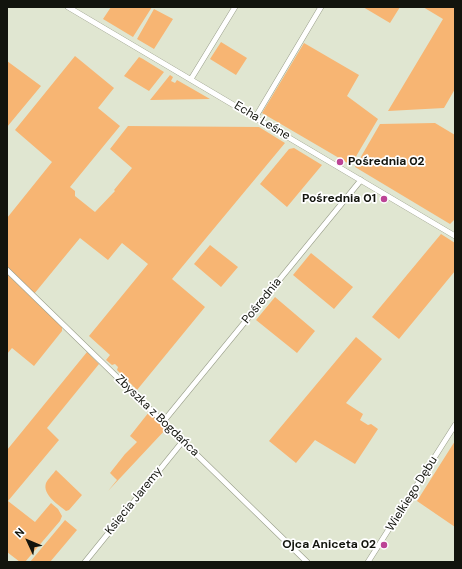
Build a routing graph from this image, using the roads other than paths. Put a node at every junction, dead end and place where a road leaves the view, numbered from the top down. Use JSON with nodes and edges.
{"nodes":[{"id":1,"x":68,"y":7,"type":"edge"},
{"id":2,"x":235,"y":7,"type":"edge"},
{"id":3,"x":321,"y":7,"type":"edge"},
{"id":4,"x":191,"y":79,"type":"junction"},
{"id":5,"x":256,"y":118,"type":"junction"},
{"id":6,"x":361,"y":180,"type":"junction"},
{"id":7,"x":455,"y":236,"type":"edge"},
{"id":8,"x":7,"y":270,"type":"edge"},
{"id":9,"x":163,"y":422,"type":"junction"},
{"id":10,"x":455,"y":425,"type":"edge"},
{"id":11,"x":183,"y":441,"type":"junction"},
{"id":12,"x":85,"y":562,"type":"edge"},
{"id":13,"x":307,"y":562,"type":"edge"},
{"id":14,"x":368,"y":562,"type":"edge"}],
"edges":[{"from":1,"to":4,"type":"street","name":"Echa Leśne"},
{"from":2,"to":4,"type":"street"},
{"from":3,"to":5,"type":"street"},
{"from":4,"to":5,"type":"street","name":"Echa Leśne"},
{"from":5,"to":6,"type":"street","name":"Echa Leśne"},
{"from":6,"to":7,"type":"street","name":"Echa Leśne"},
{"from":6,"to":9,"type":"street","name":"Pośrednia"},
{"from":8,"to":9,"type":"street","name":"Zbyszka z Bogdańca"},
{"from":9,"to":11,"type":"street","name":"Zbyszka z Bogdańca"},
{"from":10,"to":14,"type":"street","name":"Wielkiego Dębu"},
{"from":11,"to":12,"type":"street","name":"Księcia Jaremy"},
{"from":11,"to":13,"type":"street","name":"Zbyszka z Bogdańca"}]}
